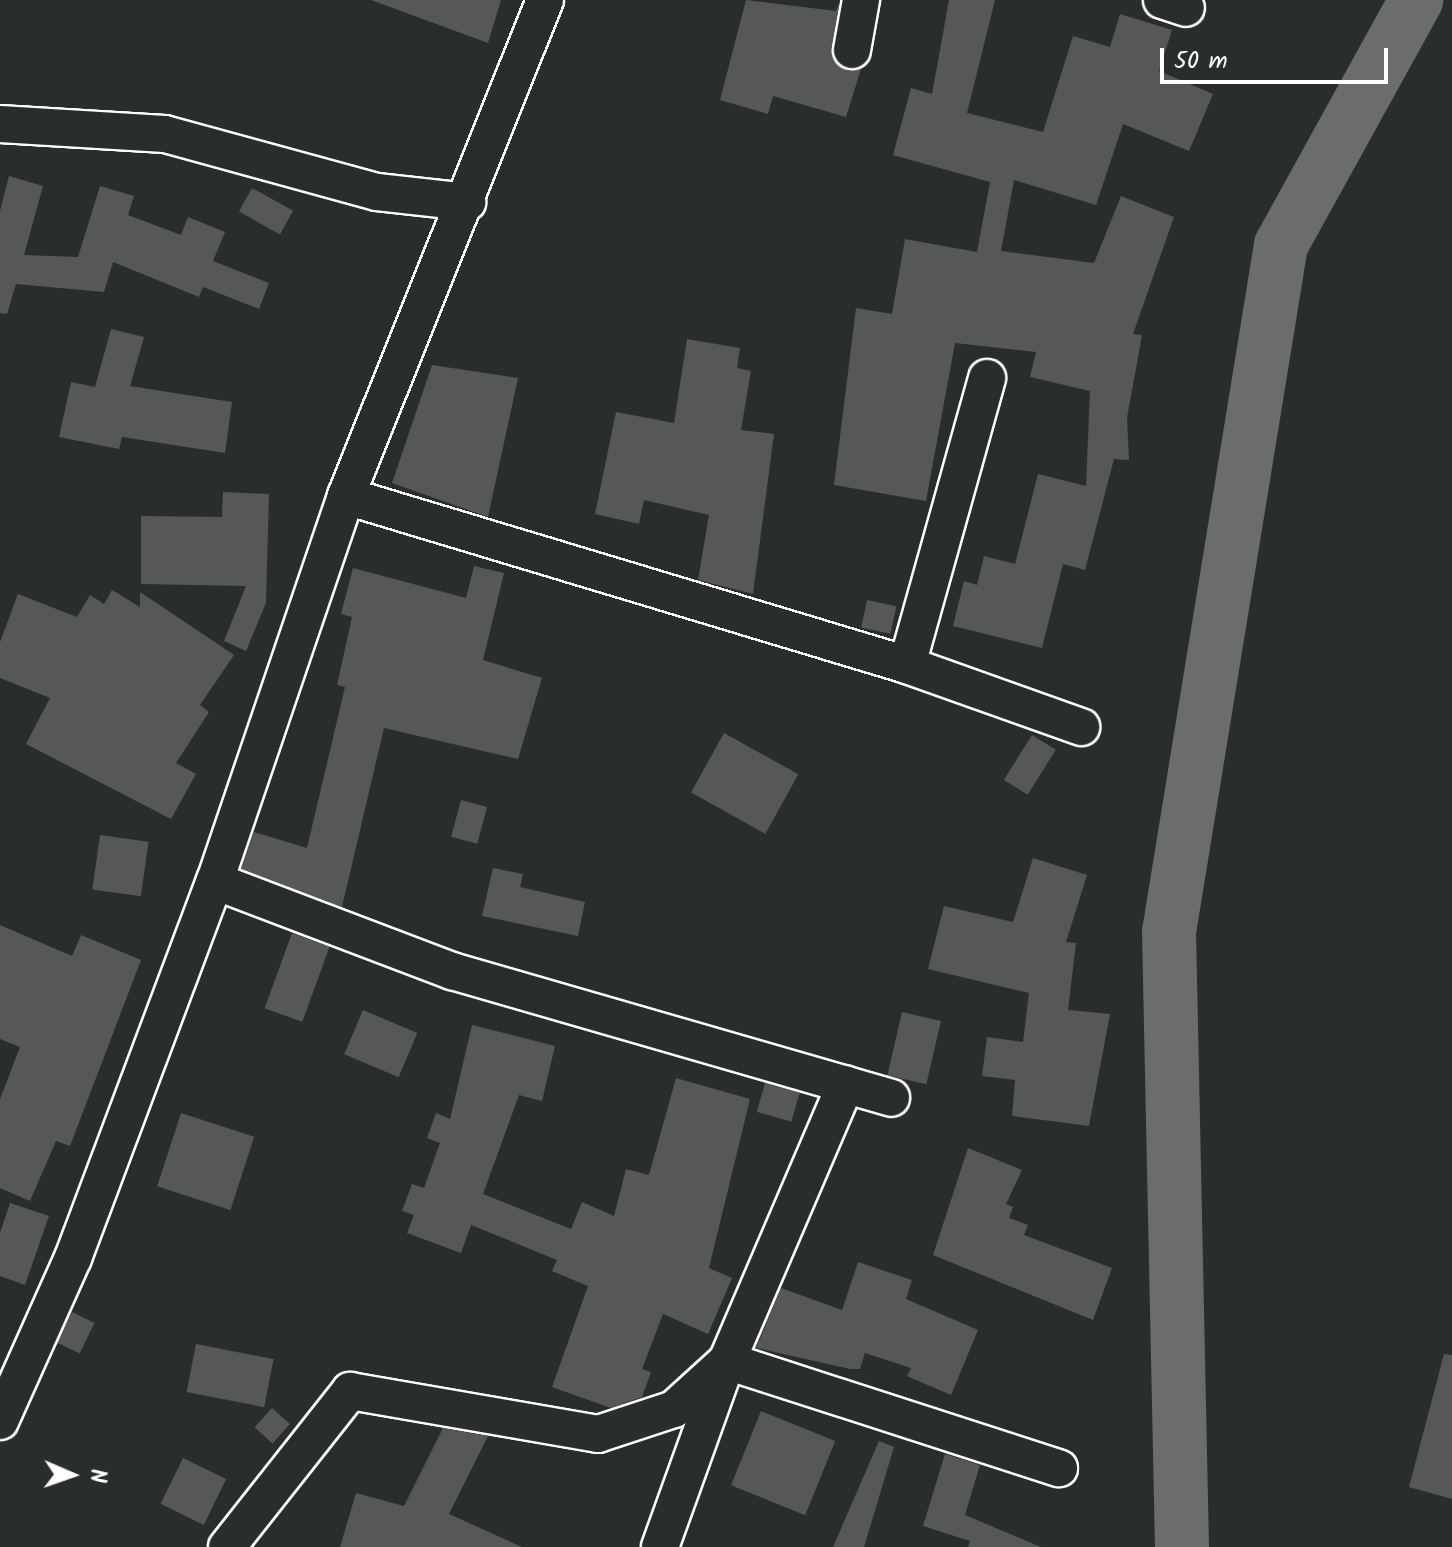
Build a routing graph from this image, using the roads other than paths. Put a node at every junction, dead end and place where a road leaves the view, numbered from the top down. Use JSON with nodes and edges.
{"nodes":[{"id":1,"x":545,"y":0,"type":"edge"},
{"id":2,"x":861,"y":0,"type":"edge"},
{"id":3,"x":852,"y":50,"type":"dead end"},
{"id":4,"x":0,"y":124,"type":"edge"},
{"id":5,"x":467,"y":202,"type":"junction"},
{"id":6,"x":987,"y":378,"type":"dead end"},
{"id":7,"x":346,"y":496,"type":"junction"},
{"id":8,"x":907,"y":665,"type":"junction"},
{"id":9,"x":1081,"y":727,"type":"dead end"},
{"id":10,"x":215,"y":881,"type":"junction"},
{"id":11,"x":846,"y":1084,"type":"junction"},
{"id":12,"x":891,"y":1098,"type":"dead end"},
{"id":13,"x":727,"y":1361,"type":"junction"},
{"id":14,"x":0,"y":1421,"type":"edge"},
{"id":15,"x":1059,"y":1468,"type":"dead end"},
{"id":16,"x":227,"y":1547,"type":"edge"},
{"id":17,"x":660,"y":1547,"type":"edge"}],
"edges":[{"from":1,"to":5,"type":"street"},
{"from":2,"to":3,"type":"street"},
{"from":4,"to":5,"type":"street"},
{"from":5,"to":7,"type":"street"},
{"from":6,"to":8,"type":"street"},
{"from":7,"to":8,"type":"street"},
{"from":7,"to":10,"type":"street"},
{"from":8,"to":9,"type":"street"},
{"from":10,"to":11,"type":"street"},
{"from":10,"to":14,"type":"street"},
{"from":11,"to":12,"type":"street"},
{"from":11,"to":13,"type":"street"},
{"from":13,"to":15,"type":"street"},
{"from":13,"to":16,"type":"street"},
{"from":13,"to":17,"type":"street"}]}
